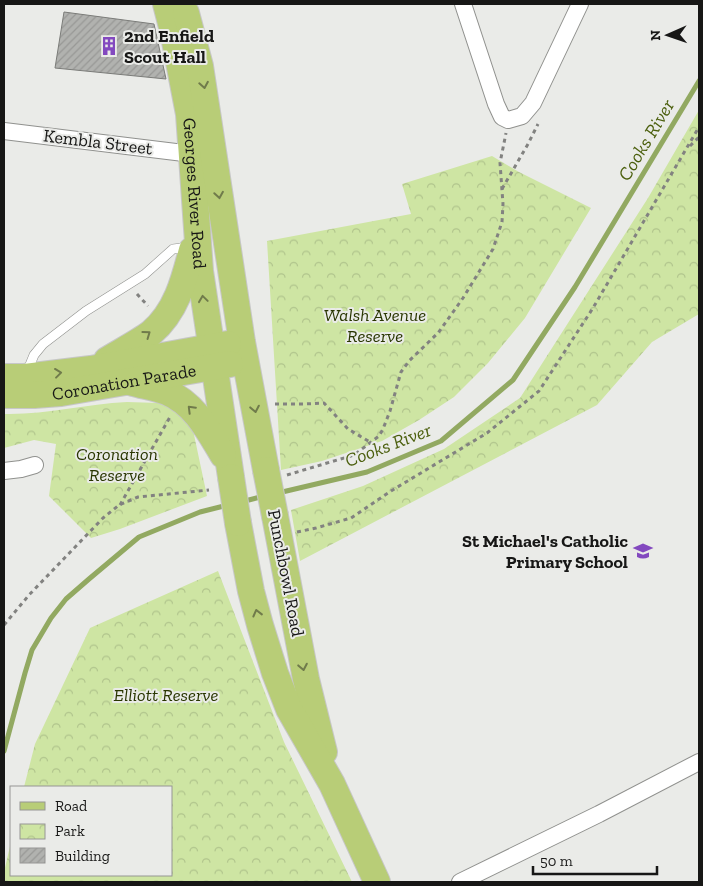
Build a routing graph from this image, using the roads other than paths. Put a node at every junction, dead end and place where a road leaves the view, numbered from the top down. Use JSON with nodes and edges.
{"nodes":[{"id":1,"x":166,"y":4,"type":"edge"},
{"id":2,"x":183,"y":4,"type":"edge"},
{"id":3,"x":463,"y":4,"type":"edge"},
{"id":4,"x":580,"y":4,"type":"edge"},
{"id":5,"x":4,"y":131,"type":"edge"},
{"id":6,"x":192,"y":154,"type":"junction"},
{"id":7,"x":195,"y":235,"type":"junction"},
{"id":8,"x":243,"y":352,"type":"junction"},
{"id":9,"x":214,"y":367,"type":"junction"},
{"id":10,"x":91,"y":369,"type":"junction"},
{"id":11,"x":14,"y":377,"type":"edge"},
{"id":12,"x":124,"y":381,"type":"junction"},
{"id":13,"x":4,"y":395,"type":"edge"},
{"id":14,"x":35,"y":465,"type":"dead end"},
{"id":15,"x":4,"y":471,"type":"edge"},
{"id":16,"x":223,"y":477,"type":"junction"},
{"id":17,"x":699,"y":762,"type":"edge"},
{"id":18,"x":332,"y":784,"type":"junction"},
{"id":19,"x":377,"y":882,"type":"edge"},
{"id":20,"x":460,"y":882,"type":"edge"}],
"edges":[{"from":1,"to":6,"type":"main road","name":"Georges River Road"},
{"from":2,"to":8,"type":"main road","name":"Georges River Road","one_way":true},
{"from":3,"to":4,"type":"street"},
{"from":5,"to":6,"type":"street","name":"Kembla Street"},
{"from":6,"to":7,"type":"main road","name":"Georges River Road"},
{"from":9,"to":7,"type":"main road","name":"Georges River Road","one_way":true},
{"from":10,"to":7,"type":"main road","one_way":true},
{"from":7,"to":11,"type":"lane","name":"Coronation Parade"},
{"from":8,"to":9,"type":"main road","name":"Coronation Parade"},
{"from":8,"to":18,"type":"main road","name":"Punchbowl Road","one_way":true,"bridge":true},
{"from":9,"to":10,"type":"main road","name":"Coronation Parade"},
{"from":9,"to":12,"type":"main road","name":"Coronation Parade"},
{"from":9,"to":16,"type":"main road","name":"Punchbowl Road"},
{"from":11,"to":10,"type":"main road","name":"Coronation Parade","one_way":true},
{"from":12,"to":13,"type":"main road","name":"Coronation Parade"},
{"from":16,"to":12,"type":"main road","one_way":true},
{"from":14,"to":15,"type":"street"},
{"from":18,"to":16,"type":"main road","name":"Punchbowl Road","one_way":true,"bridge":true},
{"from":17,"to":20,"type":"street"},
{"from":18,"to":19,"type":"main road","name":"Punchbowl Road"}]}
